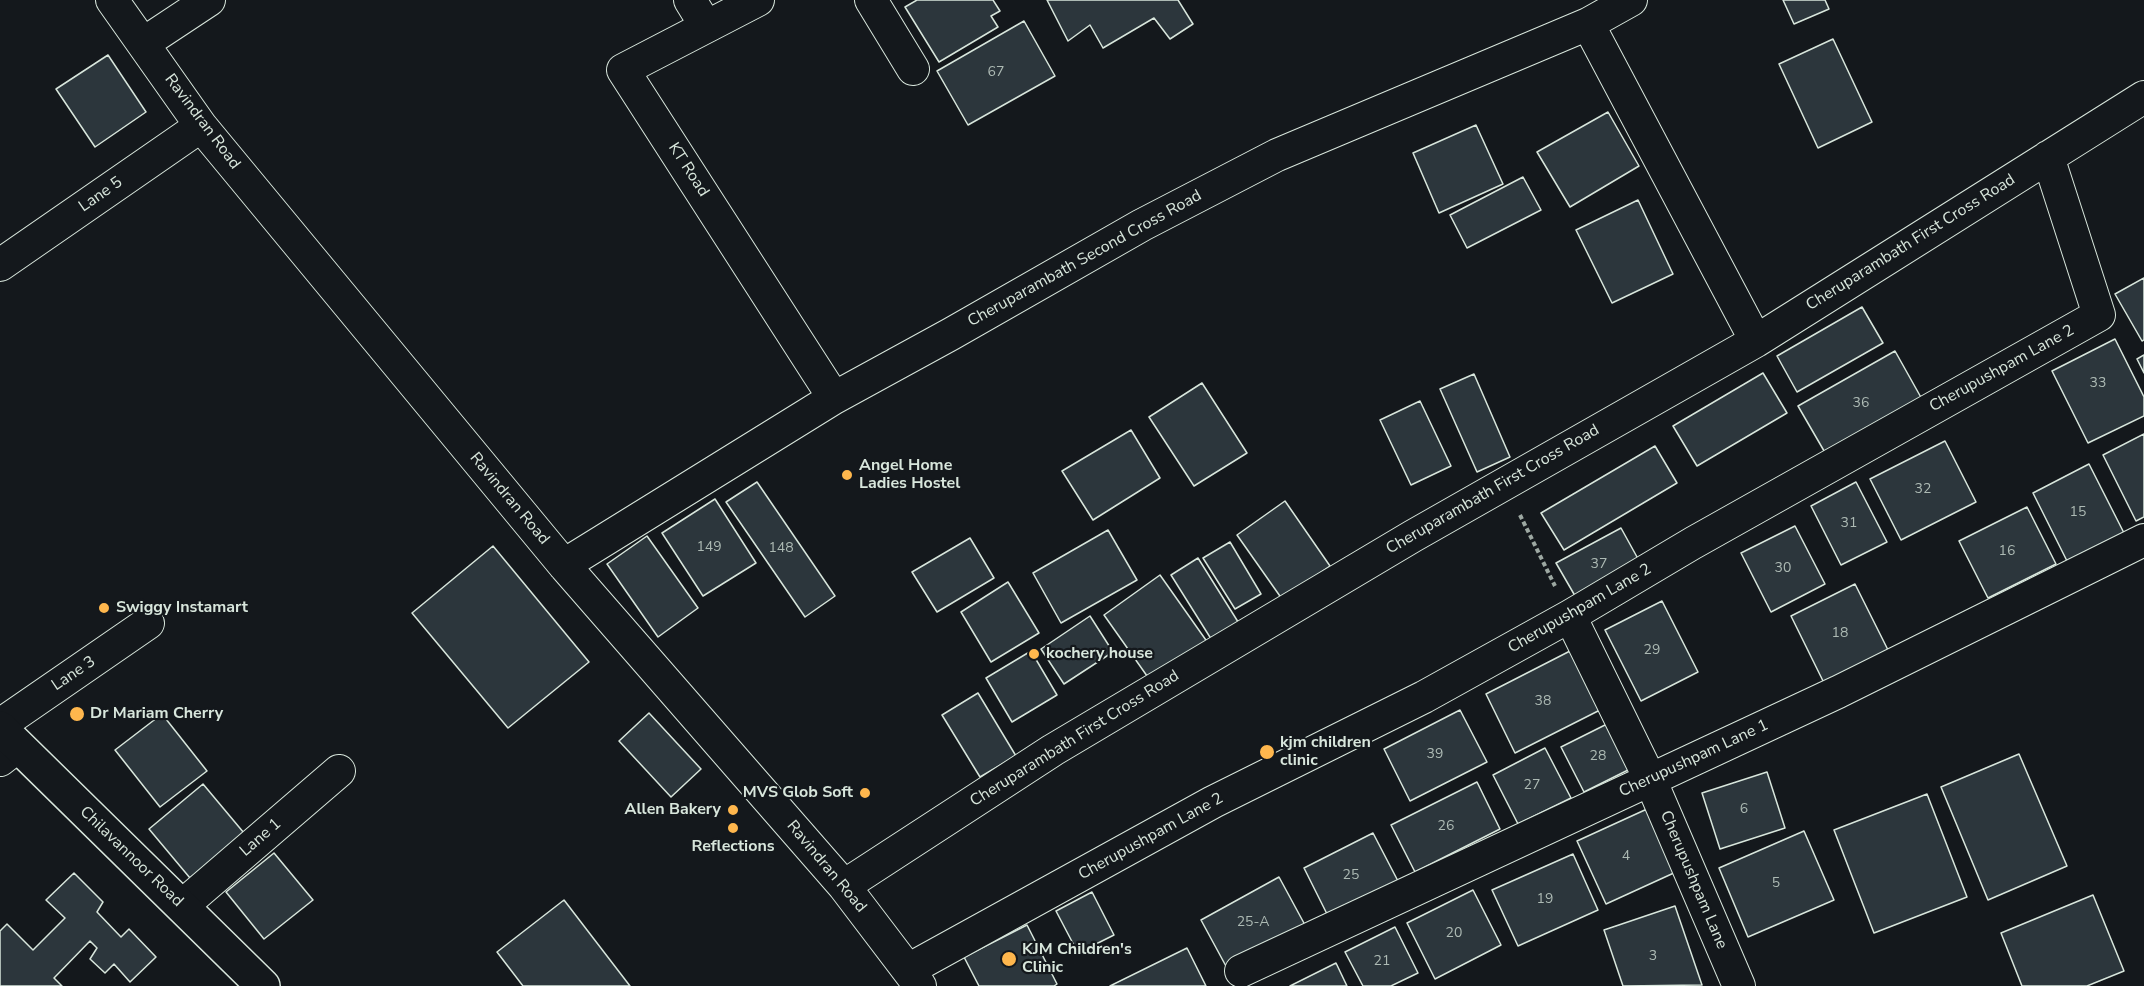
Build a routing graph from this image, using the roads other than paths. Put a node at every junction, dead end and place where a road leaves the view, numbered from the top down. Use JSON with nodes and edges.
{"nodes":[{"id":1,"x":112,"y":0,"type":"edge"},
{"id":2,"x":209,"y":0,"type":"edge"},
{"id":3,"x":758,"y":0,"type":"edge"},
{"id":4,"x":871,"y":0,"type":"edge"},
{"id":5,"x":1631,"y":0,"type":"edge"},
{"id":6,"x":698,"y":13,"type":"edge"},
{"id":7,"x":1588,"y":24,"type":"junction"},
{"id":8,"x":144,"y":43,"type":"junction"},
{"id":9,"x":913,"y":69,"type":"dead end"},
{"id":10,"x":2144,"y":97,"type":"edge"},
{"id":11,"x":201,"y":126,"type":"junction"},
{"id":12,"x":2048,"y":157,"type":"junction"},
{"id":13,"x":0,"y":264,"type":"edge"},
{"id":14,"x":1756,"y":341,"type":"junction"},
{"id":15,"x":834,"y":398,"type":"junction"},
{"id":16,"x":2144,"y":540,"type":"edge"},
{"id":17,"x":564,"y":565,"type":"junction"},
{"id":18,"x":1570,"y":616,"type":"junction"},
{"id":19,"x":148,"y":623,"type":"dead end"},
{"id":20,"x":4,"y":740,"type":"edge"},
{"id":21,"x":339,"y":771,"type":"dead end"},
{"id":22,"x":1650,"y":779,"type":"junction"},
{"id":23,"x":844,"y":886,"type":"junction"},
{"id":24,"x":182,"y":906,"type":"junction"},
{"id":25,"x":1241,"y":971,"type":"dead end"},
{"id":26,"x":914,"y":978,"type":"edge"},
{"id":27,"x":263,"y":986,"type":"edge"},
{"id":28,"x":1739,"y":986,"type":"edge"}],
"edges":[{"from":1,"to":8,"type":"street","name":"Ravindran Road"},
{"from":2,"to":8,"type":"street"},
{"from":3,"to":6,"type":"street","name":"KT Road"},
{"from":4,"to":9,"type":"street"},
{"from":5,"to":7,"type":"street","name":"Cheruparambath Second Cross Road"},
{"from":6,"to":15,"type":"street","name":"KT Road"},
{"from":7,"to":14,"type":"street"},
{"from":7,"to":15,"type":"street","name":"Cheruparambath Second Cross Road"},
{"from":8,"to":11,"type":"street","name":"Ravindran Road"},
{"from":10,"to":12,"type":"street","name":"Cheruparambath First Cross Road"},
{"from":11,"to":13,"type":"street","name":"Lane 5"},
{"from":11,"to":17,"type":"street","name":"Ravindran Road"},
{"from":12,"to":14,"type":"street","name":"Cheruparambath First Cross Road"},
{"from":12,"to":18,"type":"street","name":"Cherupushpam Lane 2"},
{"from":14,"to":23,"type":"street","name":"Cheruparambath First Cross Road"},
{"from":15,"to":17,"type":"street","name":"Cheruparambath Second Cross Road"},
{"from":16,"to":22,"type":"street","name":"Cherupushpam Lane 1"},
{"from":17,"to":23,"type":"street","name":"Ravindran Road"},
{"from":18,"to":22,"type":"street","name":"Cherupushpam Lane"},
{"from":18,"to":26,"type":"street","name":"Cherupushpam Lane 2"},
{"from":19,"to":20,"type":"street","name":"Lane 3"},
{"from":20,"to":24,"type":"street","name":"Chilavannoor Road"},
{"from":21,"to":24,"type":"street","name":"Lane 1"},
{"from":22,"to":25,"type":"street","name":"Cherupushpam Lane 1"},
{"from":22,"to":28,"type":"street","name":"Cherupushpam Lane"},
{"from":23,"to":26,"type":"street","name":"Ravindran Road"},
{"from":24,"to":27,"type":"street","name":"Chilavannoor Road"}]}
